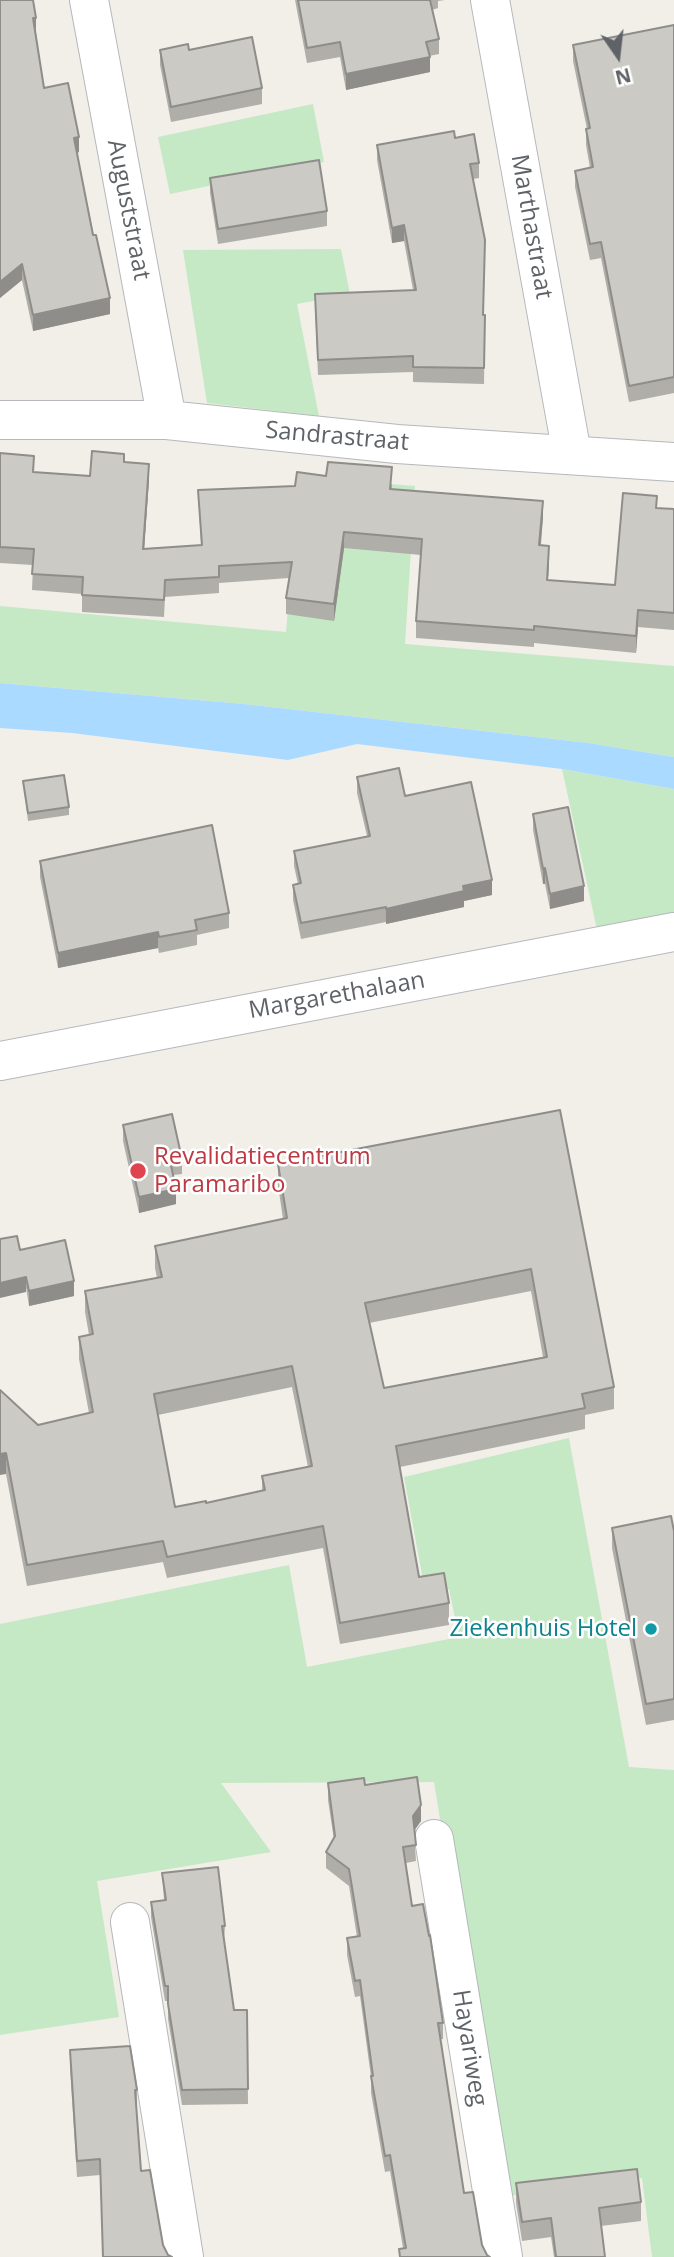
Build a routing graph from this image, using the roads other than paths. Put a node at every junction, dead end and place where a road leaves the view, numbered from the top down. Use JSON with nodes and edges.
{"nodes":[{"id":1,"x":89,"y":0,"type":"edge"},
{"id":2,"x":490,"y":0,"type":"edge"},
{"id":3,"x":0,"y":420,"type":"edge"},
{"id":4,"x":167,"y":420,"type":"junction"},
{"id":5,"x":572,"y":454,"type":"junction"},
{"id":6,"x":674,"y":462,"type":"edge"},
{"id":7,"x":674,"y":932,"type":"edge"},
{"id":8,"x":0,"y":1061,"type":"edge"},
{"id":9,"x":434,"y":1839,"type":"dead end"},
{"id":10,"x":130,"y":1922,"type":"dead end"},
{"id":11,"x":184,"y":2257,"type":"edge"},
{"id":12,"x":503,"y":2257,"type":"edge"}],
"edges":[{"from":1,"to":4,"type":"street","name":"Auguststraat"},
{"from":2,"to":5,"type":"street","name":"Marthastraat"},
{"from":3,"to":4,"type":"street","name":"Sandrastraat"},
{"from":4,"to":5,"type":"street","name":"Sandrastraat"},
{"from":5,"to":6,"type":"street","name":"Sandrastraat"},
{"from":7,"to":8,"type":"street","name":"Margarethalaan"},
{"from":9,"to":12,"type":"street","name":"Hayariweg"},
{"from":10,"to":11,"type":"street"}]}
